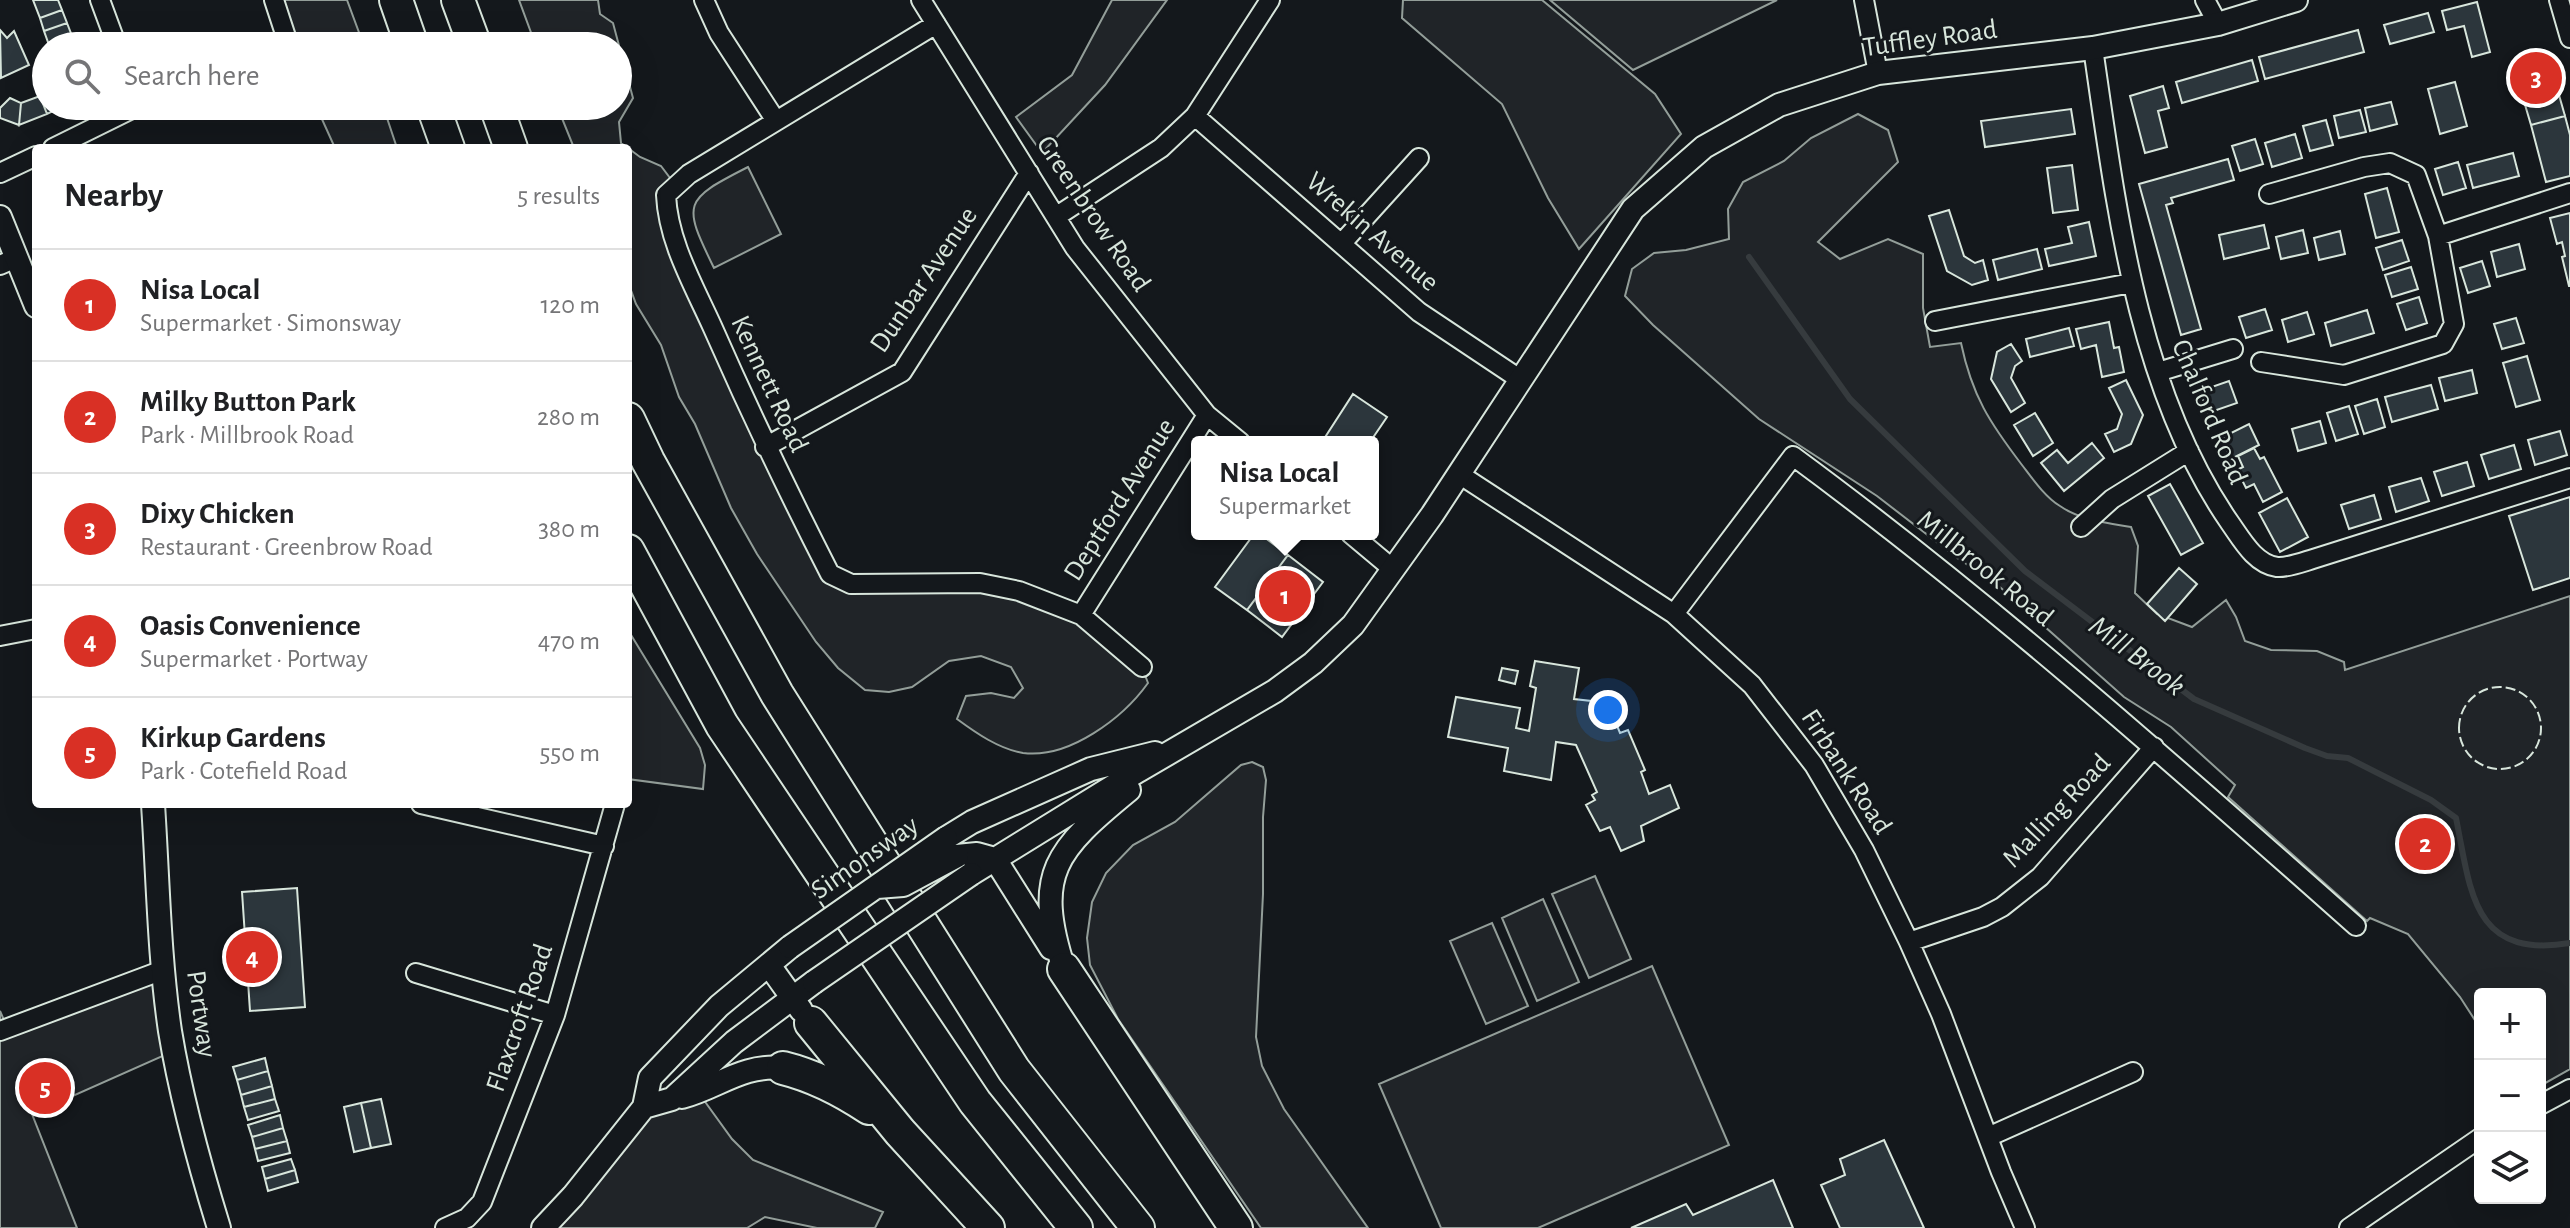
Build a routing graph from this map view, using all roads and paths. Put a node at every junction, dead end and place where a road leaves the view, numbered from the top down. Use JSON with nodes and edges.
{"nodes":[{"id":1,"x":100,"y":0,"type":"edge"},
{"id":2,"x":274,"y":0,"type":"edge"},
{"id":3,"x":396,"y":0,"type":"edge"},
{"id":4,"x":458,"y":0,"type":"edge"},
{"id":5,"x":704,"y":0,"type":"edge"},
{"id":6,"x":921,"y":0,"type":"edge"},
{"id":7,"x":1270,"y":0,"type":"edge"},
{"id":8,"x":1864,"y":0,"type":"edge"},
{"id":9,"x":2205,"y":0,"type":"edge"},
{"id":10,"x":2296,"y":0,"type":"edge"},
{"id":11,"x":2559,"y":0,"type":"edge"},
{"id":12,"x":936,"y":24,"type":"junction"},
{"id":13,"x":2218,"y":24,"type":"junction"},
{"id":14,"x":112,"y":32,"type":"edge"},
{"id":15,"x":284,"y":32,"type":"edge"},
{"id":16,"x":407,"y":32,"type":"edge"},
{"id":17,"x":470,"y":32,"type":"edge"},
{"id":18,"x":2570,"y":38,"type":"edge"},
{"id":19,"x":2093,"y":48,"type":"junction"},
{"id":20,"x":1878,"y":73,"type":"junction"},
{"id":21,"x":1195,"y":116,"type":"junction"},
{"id":22,"x":110,"y":120,"type":"edge"},
{"id":23,"x":438,"y":120,"type":"edge"},
{"id":24,"x":501,"y":120,"type":"edge"},
{"id":25,"x":776,"y":121,"type":"junction"},
{"id":26,"x":61,"y":144,"type":"edge"},
{"id":27,"x":447,"y":144,"type":"edge"},
{"id":28,"x":510,"y":144,"type":"edge"},
{"id":29,"x":32,"y":158,"type":"edge"},
{"id":30,"x":1419,"y":158,"type":"dead end"},
{"id":31,"x":0,"y":173,"type":"edge"},
{"id":32,"x":1029,"y":173,"type":"junction"},
{"id":33,"x":2570,"y":193,"type":"edge"},
{"id":34,"x":2269,"y":194,"type":"dead end"},
{"id":35,"x":1057,"y":216,"type":"junction"},
{"id":36,"x":0,"y":217,"type":"edge"},
{"id":37,"x":2438,"y":236,"type":"junction"},
{"id":38,"x":1342,"y":243,"type":"junction"},
{"id":39,"x":8,"y":262,"type":"edge"},
{"id":40,"x":2131,"y":283,"type":"junction"},
{"id":41,"x":32,"y":300,"type":"edge"},
{"id":42,"x":1935,"y":321,"type":"dead end"},
{"id":43,"x":2233,"y":349,"type":"dead end"},
{"id":44,"x":2261,"y":362,"type":"dead end"},
{"id":45,"x":2158,"y":372,"type":"junction"},
{"id":46,"x":1521,"y":380,"type":"junction"},
{"id":47,"x":1207,"y":415,"type":"junction"},
{"id":48,"x":632,"y":427,"type":"edge"},
{"id":49,"x":1194,"y":436,"type":"edge"},
{"id":50,"x":1233,"y":436,"type":"edge"},
{"id":51,"x":1191,"y":440,"type":"edge"},
{"id":52,"x":765,"y":447,"type":"junction"},
{"id":53,"x":2189,"y":451,"type":"junction"},
{"id":54,"x":1459,"y":474,"type":"junction"},
{"id":55,"x":2570,"y":478,"type":"edge"},
{"id":56,"x":2081,"y":527,"type":"dead end"},
{"id":57,"x":1358,"y":540,"type":"edge"},
{"id":58,"x":632,"y":558,"type":"edge"},
{"id":59,"x":1394,"y":570,"type":"junction"},
{"id":60,"x":1674,"y":614,"type":"junction"},
{"id":61,"x":1081,"y":615,"type":"junction"},
{"id":62,"x":32,"y":630,"type":"edge"},
{"id":63,"x":0,"y":636,"type":"edge"},
{"id":64,"x":1142,"y":667,"type":"dead end"},
{"id":65,"x":1183,"y":746,"type":"junction"},
{"id":66,"x":2154,"y":747,"type":"junction"},
{"id":67,"x":153,"y":808,"type":"edge"},
{"id":68,"x":438,"y":808,"type":"edge"},
{"id":69,"x":614,"y":808,"type":"edge"},
{"id":70,"x":604,"y":846,"type":"junction"},
{"id":71,"x":951,"y":847,"type":"junction"},
{"id":72,"x":995,"y":859,"type":"junction"},
{"id":73,"x":2356,"y":926,"type":"dead end"},
{"id":74,"x":1909,"y":942,"type":"junction"},
{"id":75,"x":769,"y":965,"type":"junction"},
{"id":76,"x":1064,"y":969,"type":"junction"},
{"id":77,"x":163,"y":970,"type":"junction"},
{"id":78,"x":416,"y":973,"type":"dead end"},
{"id":79,"x":802,"y":1011,"type":"junction"},
{"id":80,"x":555,"y":1015,"type":"junction"},
{"id":81,"x":2,"y":1023,"type":"edge"},
{"id":82,"x":783,"y":1068,"type":"joint"},
{"id":83,"x":2133,"y":1072,"type":"dead end"},
{"id":84,"x":2567,"y":1098,"type":"edge"},
{"id":85,"x":672,"y":1099,"type":"junction"},
{"id":86,"x":2546,"y":1103,"type":"edge"},
{"id":87,"x":644,"y":1107,"type":"junction"},
{"id":88,"x":900,"y":1132,"type":"junction"},
{"id":89,"x":1988,"y":1137,"type":"junction"},
{"id":90,"x":2474,"y":1142,"type":"edge"},
{"id":91,"x":219,"y":1228,"type":"edge"},
{"id":92,"x":445,"y":1228,"type":"edge"},
{"id":93,"x":543,"y":1228,"type":"edge"},
{"id":94,"x":988,"y":1228,"type":"edge"},
{"id":95,"x":1076,"y":1228,"type":"edge"},
{"id":96,"x":1138,"y":1228,"type":"edge"},
{"id":97,"x":1236,"y":1228,"type":"edge"},
{"id":98,"x":2025,"y":1228,"type":"edge"},
{"id":99,"x":2349,"y":1228,"type":"edge"}],
"edges":[{"from":1,"to":14,"type":"street"},
{"from":2,"to":15,"type":"street"},
{"from":3,"to":16,"type":"highway"},
{"from":4,"to":17,"type":"highway"},
{"from":5,"to":25,"type":"street"},
{"from":6,"to":12,"type":"street","name":"Greenbrow Road"},
{"from":7,"to":21,"type":"street"},
{"from":8,"to":20,"type":"street"},
{"from":9,"to":13,"type":"street"},
{"from":10,"to":13,"type":"street","name":"Tuffley Road"},
{"from":11,"to":18,"type":"street"},
{"from":12,"to":25,"type":"street","name":"Kennett Road"},
{"from":12,"to":32,"type":"street","name":"Greenbrow Road"},
{"from":13,"to":19,"type":"street","name":"Tuffley Road"},
{"from":19,"to":20,"type":"street","name":"Tuffley Road"},
{"from":19,"to":40,"type":"street","name":"Chalford Road"},
{"from":20,"to":46,"type":"street","name":"Tuffley Road"},
{"from":21,"to":35,"type":"street"},
{"from":21,"to":38,"type":"street","name":"Wrekin Avenue"},
{"from":22,"to":26,"type":"street"},
{"from":23,"to":27,"type":"highway"},
{"from":24,"to":28,"type":"highway"},
{"from":25,"to":52,"type":"street","name":"Kennett Road"},
{"from":29,"to":31,"type":"street"},
{"from":30,"to":38,"type":"street"},
{"from":32,"to":35,"type":"street","name":"Greenbrow Road"},
{"from":32,"to":52,"type":"street","name":"Dunbar Avenue"},
{"from":33,"to":37,"type":"street"},
{"from":34,"to":37,"type":"street"},
{"from":35,"to":47,"type":"street","name":"Greenbrow Road"},
{"from":36,"to":39,"type":"street"},
{"from":37,"to":44,"type":"street"},
{"from":38,"to":46,"type":"street","name":"Wrekin Avenue"},
{"from":39,"to":41,"type":"street"},
{"from":40,"to":42,"type":"street"},
{"from":40,"to":45,"type":"street","name":"Chalford Road"},
{"from":43,"to":45,"type":"street"},
{"from":45,"to":53,"type":"street","name":"Chalford Road"},
{"from":46,"to":54,"type":"street","name":"Tuffley Road"},
{"from":47,"to":49,"type":"street","name":"Deptford Avenue"},
{"from":47,"to":50,"type":"street","name":"Greenbrow Road"},
{"from":48,"to":96,"type":"highway"},
{"from":51,"to":61,"type":"street","name":"Deptford Avenue"},
{"from":52,"to":61,"type":"street","name":"Kennett Road"},
{"from":53,"to":55,"type":"street","name":"Chalford Road"},
{"from":53,"to":56,"type":"street"},
{"from":54,"to":59,"type":"street","name":"Simonsway"},
{"from":54,"to":60,"type":"street","name":"Firbank Road"},
{"from":57,"to":59,"type":"street"},
{"from":58,"to":95,"type":"highway"},
{"from":59,"to":65,"type":"street","name":"Simonsway"},
{"from":60,"to":66,"type":"street","name":"Millbrook Road"},
{"from":60,"to":74,"type":"street","name":"Firbank Road"},
{"from":61,"to":64,"type":"street","name":"Kennett Road"},
{"from":62,"to":63,"type":"street"},
{"from":65,"to":71,"type":"street","name":"Simonsway"},
{"from":65,"to":72,"type":"street","name":"Simonsway"},
{"from":65,"to":76,"type":"street"},
{"from":66,"to":73,"type":"street","name":"Millbrook Road"},
{"from":66,"to":74,"type":"street","name":"Malling Road"},
{"from":67,"to":77,"type":"street","name":"Portway"},
{"from":68,"to":70,"type":"street"},
{"from":69,"to":70,"type":"street","name":"Flaxcroft Road"},
{"from":70,"to":80,"type":"street","name":"Flaxcroft Road"},
{"from":71,"to":72,"type":"street"},
{"from":71,"to":75,"type":"street","name":"Simonsway","bridge":true},
{"from":72,"to":76,"type":"street"},
{"from":72,"to":79,"type":"street","name":"Simonsway","bridge":true},
{"from":74,"to":89,"type":"street","name":"Firbank Road"},
{"from":75,"to":79,"type":"street"},
{"from":75,"to":87,"type":"street","name":"Simonsway"},
{"from":76,"to":97,"type":"highway"},
{"from":77,"to":81,"type":"street"},
{"from":77,"to":91,"type":"street","name":"Portway"},
{"from":78,"to":80,"type":"street"},
{"from":79,"to":85,"type":"street","name":"Simonsway"},
{"from":79,"to":88,"type":"highway"},
{"from":80,"to":92,"type":"street","name":"Flaxcroft Road"},
{"from":82,"to":85,"type":"street"},
{"from":82,"to":88,"type":"highway"},
{"from":83,"to":89,"type":"street"},
{"from":84,"to":86,"type":"street"},
{"from":85,"to":87,"type":"street","name":"Simonsway"},
{"from":87,"to":93,"type":"street","name":"Simonsway"},
{"from":88,"to":94,"type":"highway"},
{"from":89,"to":98,"type":"street","name":"Firbank Road"},
{"from":90,"to":99,"type":"street"}]}
